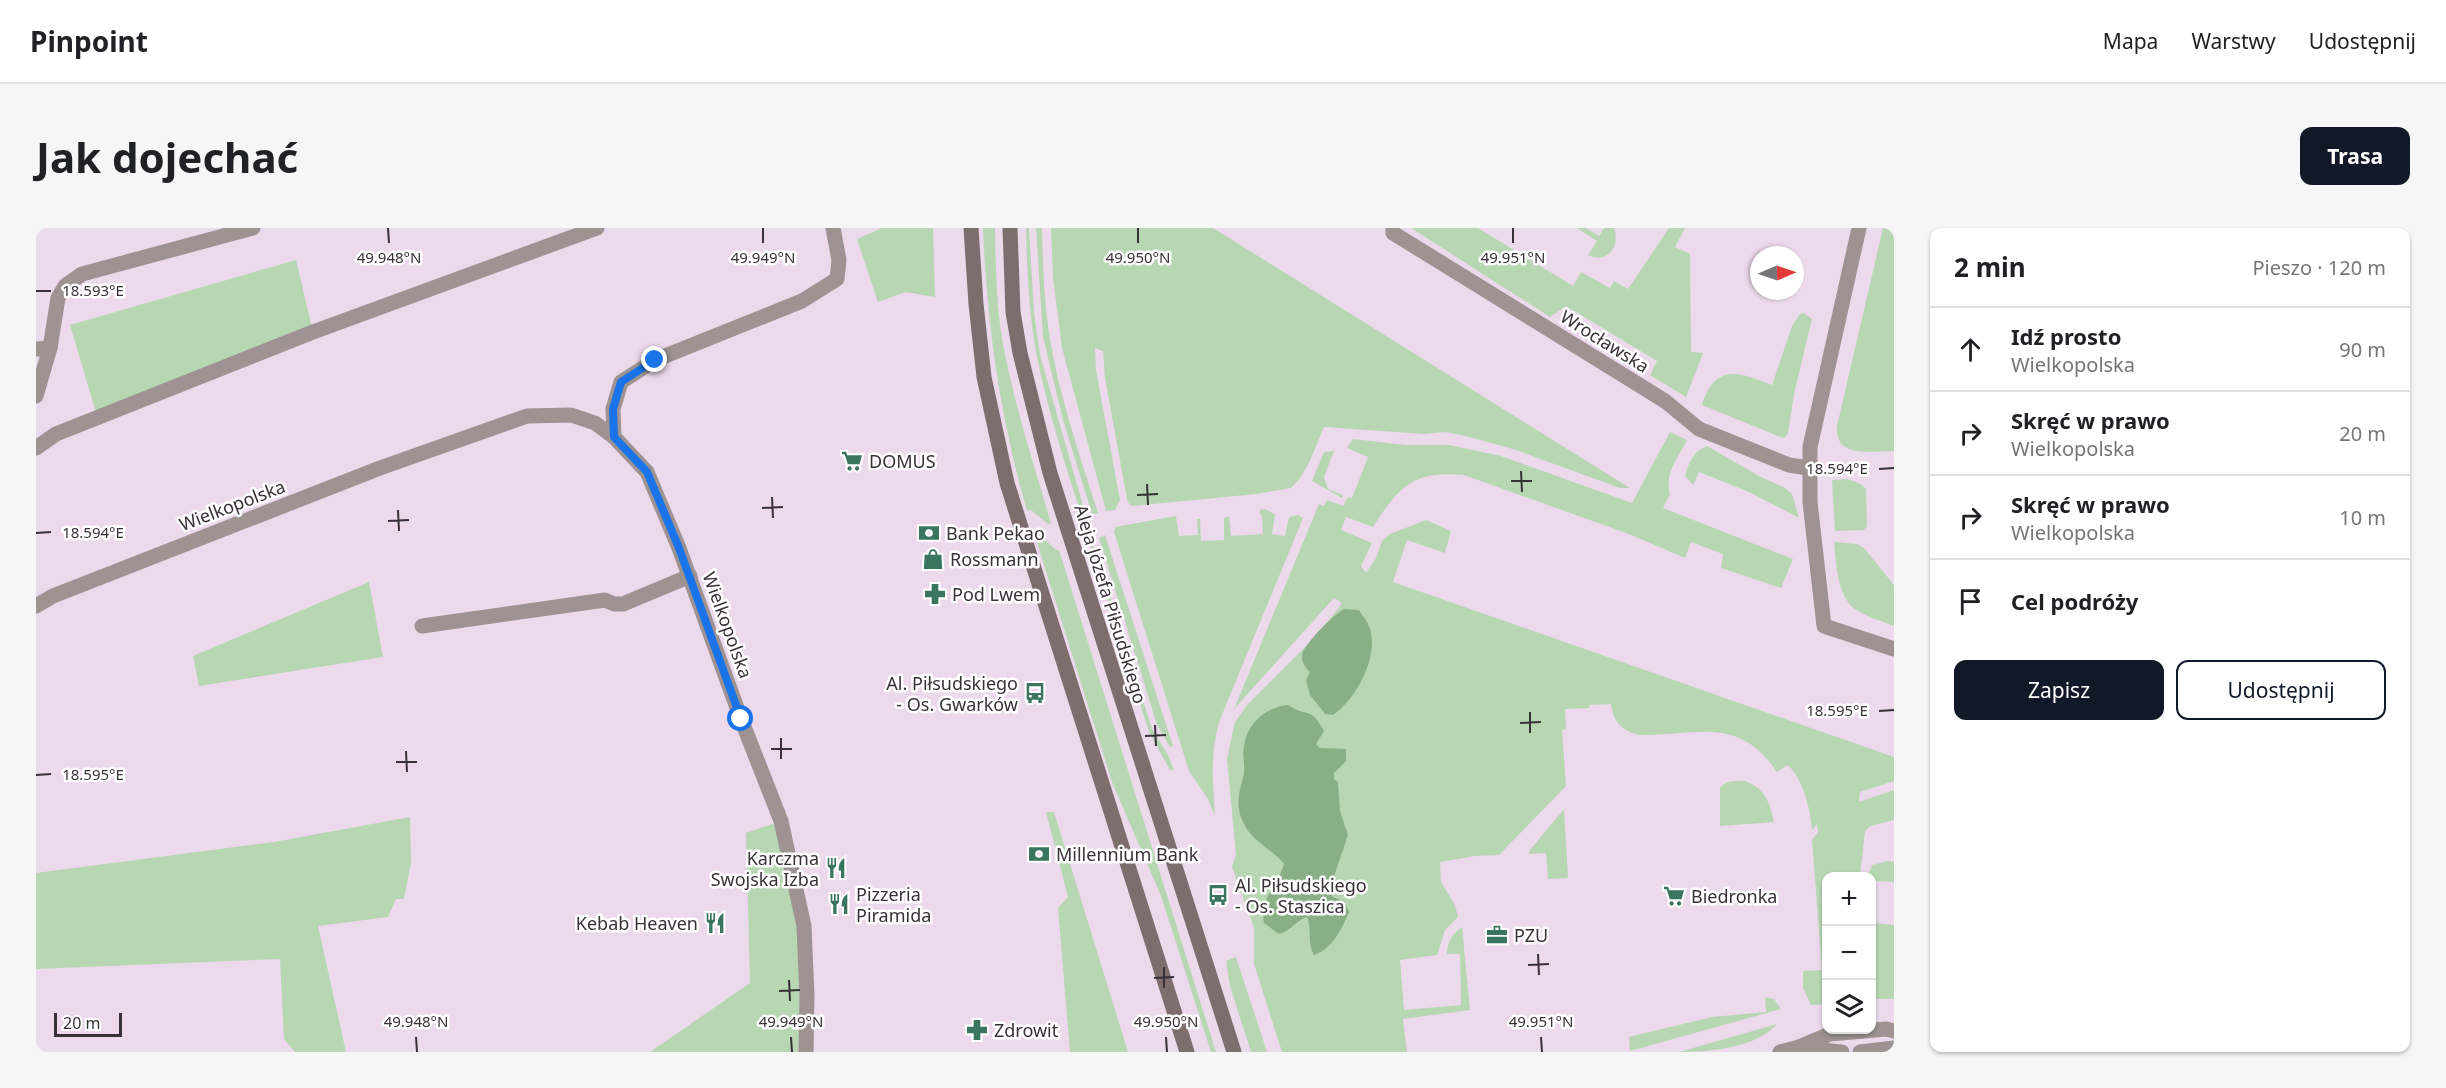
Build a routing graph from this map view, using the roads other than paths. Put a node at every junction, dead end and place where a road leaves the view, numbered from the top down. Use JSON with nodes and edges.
{"nodes":[{"id":1,"x":253,"y":228,"type":"edge"},
{"id":2,"x":597,"y":228,"type":"edge"},
{"id":3,"x":833,"y":228,"type":"edge"},
{"id":4,"x":971,"y":228,"type":"edge"},
{"id":5,"x":1010,"y":228,"type":"edge"},
{"id":6,"x":1393,"y":228,"type":"edge"},
{"id":7,"x":1859,"y":228,"type":"edge"},
{"id":8,"x":43,"y":349,"type":"edge"},
{"id":9,"x":36,"y":396,"type":"edge"},
{"id":10,"x":614,"y":437,"type":"junction"},
{"id":11,"x":36,"y":448,"type":"edge"},
{"id":12,"x":1809,"y":468,"type":"junction"},
{"id":13,"x":690,"y":576,"type":"junction"},
{"id":14,"x":38,"y":600,"type":"edge"},
{"id":15,"x":422,"y":626,"type":"dead end"},
{"id":16,"x":1894,"y":649,"type":"edge"},
{"id":17,"x":1894,"y":1031,"type":"edge"},
{"id":18,"x":1798,"y":1047,"type":"junction"},
{"id":19,"x":1894,"y":1048,"type":"edge"},
{"id":20,"x":806,"y":1052,"type":"edge"},
{"id":21,"x":1187,"y":1052,"type":"edge"},
{"id":22,"x":1234,"y":1052,"type":"edge"},
{"id":23,"x":1780,"y":1052,"type":"edge"},
{"id":24,"x":1842,"y":1052,"type":"edge"},
{"id":25,"x":1860,"y":1052,"type":"edge"}],
"edges":[{"from":1,"to":8,"type":"street"},
{"from":2,"to":11,"type":"street"},
{"from":3,"to":10,"type":"street"},
{"from":4,"to":21,"type":"main road"},
{"from":5,"to":22,"type":"main road","name":"Aleja Józefa Piłsudskiego"},
{"from":6,"to":12,"type":"street","name":"Wrocławska"},
{"from":7,"to":12,"type":"street"},
{"from":8,"to":9,"type":"street"},
{"from":10,"to":13,"type":"street","name":"Wielkopolska"},
{"from":10,"to":14,"type":"street","name":"Wielkopolska"},
{"from":12,"to":16,"type":"street"},
{"from":13,"to":15,"type":"street"},
{"from":13,"to":20,"type":"street","name":"Wielkopolska"},
{"from":17,"to":18,"type":"street"},
{"from":18,"to":23,"type":"street"},
{"from":18,"to":24,"type":"street"},
{"from":19,"to":25,"type":"street"}]}
